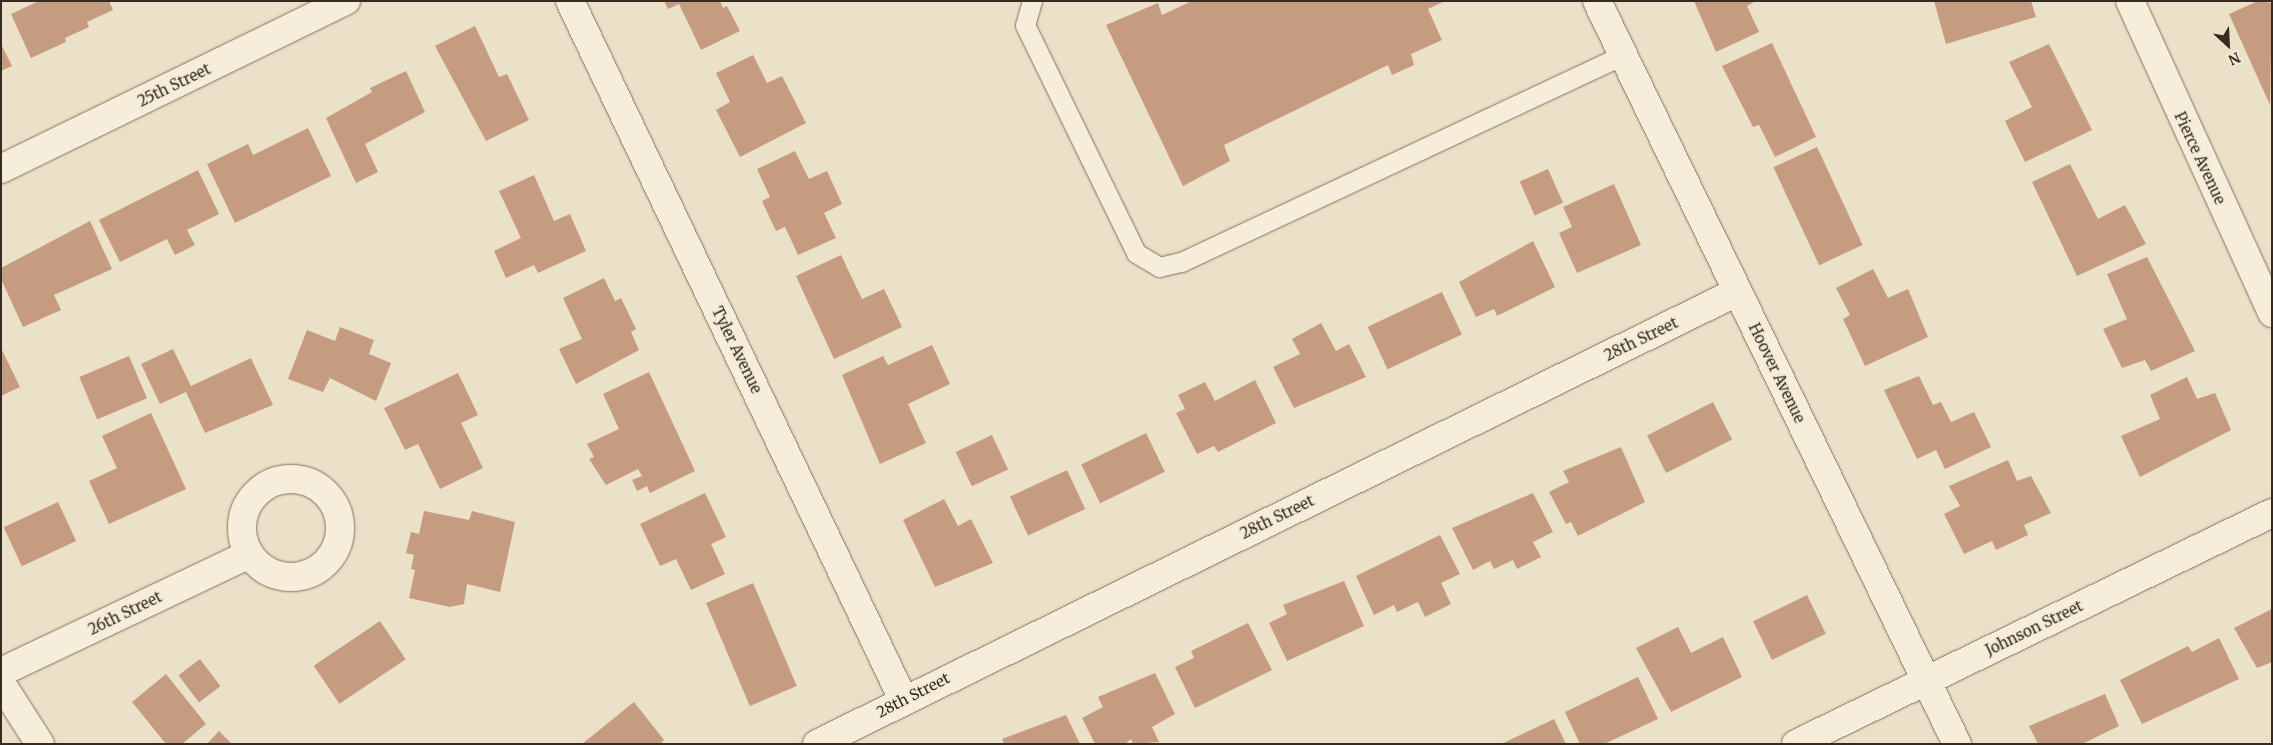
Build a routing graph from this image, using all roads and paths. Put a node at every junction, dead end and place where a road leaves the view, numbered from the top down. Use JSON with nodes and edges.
{"nodes":[{"id":1,"x":346,"y":1,"type":"edge"},
{"id":2,"x":570,"y":1,"type":"edge"},
{"id":3,"x":1032,"y":1,"type":"edge"},
{"id":4,"x":1597,"y":1,"type":"edge"},
{"id":5,"x":2130,"y":1,"type":"edge"},
{"id":6,"x":1622,"y":55,"type":"junction"},
{"id":7,"x":1,"y":169,"type":"edge"},
{"id":8,"x":1737,"y":292,"type":"junction"},
{"id":9,"x":2272,"y":313,"type":"edge"},
{"id":10,"x":2272,"y":513,"type":"edge"},
{"id":11,"x":249,"y":554,"type":"dead end"},
{"id":12,"x":1,"y":672,"type":"edge"},
{"id":13,"x":1927,"y":680,"type":"junction"},
{"id":14,"x":1,"y":682,"type":"edge"},
{"id":15,"x":903,"y":700,"type":"junction"},
{"id":16,"x":40,"y":744,"type":"edge"},
{"id":17,"x":817,"y":744,"type":"edge"},
{"id":18,"x":1796,"y":744,"type":"edge"},
{"id":19,"x":1957,"y":744,"type":"edge"}],
"edges":[{"from":1,"to":7,"type":"street","name":"25th Street"},
{"from":2,"to":15,"type":"street","name":"Tyler Avenue"},
{"from":3,"to":6,"type":"lane"},
{"from":4,"to":6,"type":"street","name":"Hoover Avenue"},
{"from":5,"to":9,"type":"street","name":"Pierce Avenue"},
{"from":6,"to":8,"type":"street","name":"Hoover Avenue"},
{"from":8,"to":13,"type":"street","name":"Hoover Avenue"},
{"from":8,"to":15,"type":"street","name":"28th Street"},
{"from":10,"to":13,"type":"street","name":"Johnson Street"},
{"from":11,"to":12,"type":"street","name":"26th Street"},
{"from":13,"to":18,"type":"street","name":"Johnson Street"},
{"from":13,"to":19,"type":"street","name":"Hoover Avenue"},
{"from":14,"to":16,"type":"street"},
{"from":15,"to":17,"type":"street","name":"28th Street"}]}
